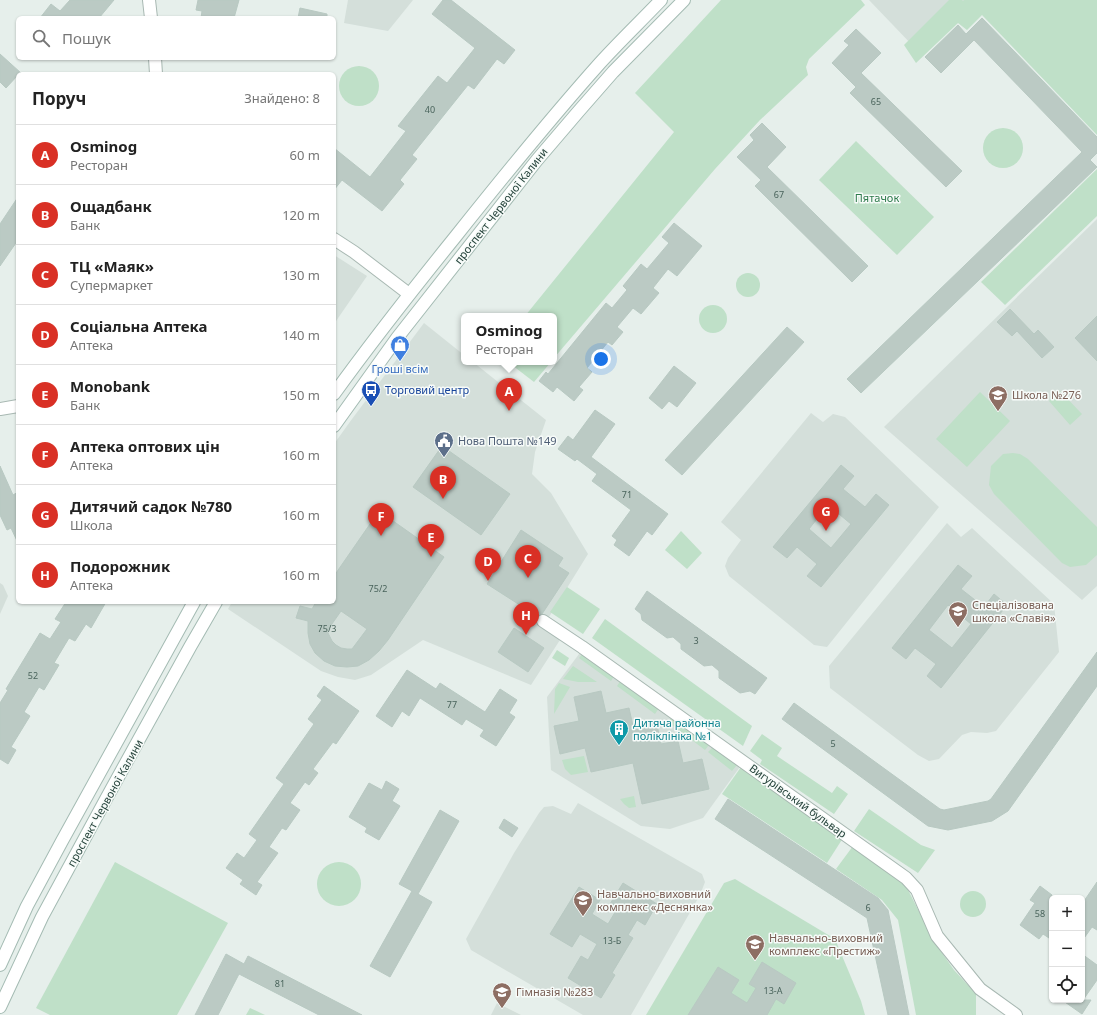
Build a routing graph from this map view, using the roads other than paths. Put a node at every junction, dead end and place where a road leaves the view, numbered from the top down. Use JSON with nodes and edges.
{"nodes":[{"id":1,"x":149,"y":0,"type":"edge"},
{"id":2,"x":661,"y":0,"type":"edge"},
{"id":3,"x":684,"y":0,"type":"edge"},
{"id":4,"x":151,"y":16,"type":"edge"},
{"id":5,"x":155,"y":60,"type":"edge"},
{"id":6,"x":156,"y":72,"type":"edge"},
{"id":7,"x":336,"y":240,"type":"edge"},
{"id":8,"x":409,"y":294,"type":"junction"},
{"id":9,"x":336,"y":391,"type":"edge"},
{"id":10,"x":16,"y":406,"type":"edge"},
{"id":11,"x":0,"y":409,"type":"edge"},
{"id":12,"x":336,"y":423,"type":"edge"},
{"id":13,"x":193,"y":604,"type":"edge"},
{"id":14,"x":215,"y":604,"type":"edge"},
{"id":15,"x":543,"y":621,"type":"dead end"},
{"id":16,"x":0,"y":964,"type":"edge"},
{"id":17,"x":0,"y":1007,"type":"edge"},
{"id":18,"x":1016,"y":1015,"type":"edge"}],
"edges":[{"from":1,"to":4,"type":"main road"},
{"from":2,"to":8,"type":"main road","name":"проспект Червоної Калини"},
{"from":3,"to":12,"type":"main road","name":"проспект Червоної Калини"},
{"from":5,"to":6,"type":"main road"},
{"from":7,"to":8,"type":"main road"},
{"from":8,"to":9,"type":"main road","name":"проспект Червоної Калини"},
{"from":10,"to":11,"type":"main road"},
{"from":13,"to":16,"type":"main road","name":"проспект Червоної Калини"},
{"from":14,"to":17,"type":"main road","name":"проспект Червоної Калини"},
{"from":15,"to":18,"type":"main road","name":"Вигурівський бульвар"}]}
